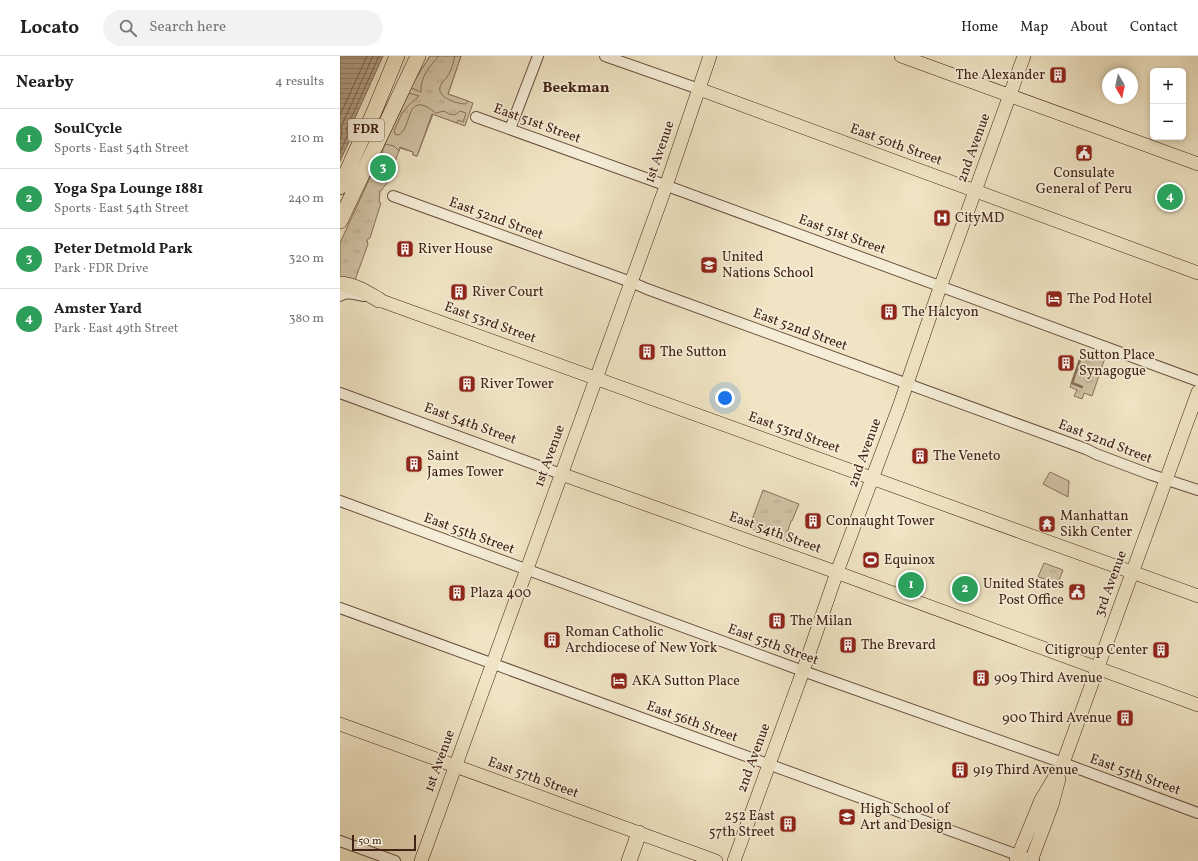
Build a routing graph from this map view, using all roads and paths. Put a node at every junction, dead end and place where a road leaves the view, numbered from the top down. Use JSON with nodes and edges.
{"nodes":[{"id":1,"x":397,"y":56,"type":"edge"},
{"id":2,"x":401,"y":56,"type":"edge"},
{"id":3,"x":418,"y":56,"type":"edge"},
{"id":4,"x":538,"y":56,"type":"edge"},
{"id":5,"x":605,"y":56,"type":"edge"},
{"id":6,"x":901,"y":56,"type":"edge"},
{"id":7,"x":1024,"y":56,"type":"edge"},
{"id":8,"x":711,"y":58,"type":"edge"},
{"id":9,"x":390,"y":72,"type":"junction"},
{"id":10,"x":699,"y":90,"type":"junction"},
{"id":11,"x":1010,"y":96,"type":"junction"},
{"id":12,"x":476,"y":117,"type":"dead end"},
{"id":13,"x":510,"y":129,"type":"junction"},
{"id":14,"x":1198,"y":164,"type":"edge"},
{"id":15,"x":666,"y":186,"type":"junction"},
{"id":16,"x":340,"y":187,"type":"edge"},
{"id":17,"x":975,"y":191,"type":"junction"},
{"id":18,"x":393,"y":196,"type":"dead end"},
{"id":19,"x":340,"y":221,"type":"edge"},
{"id":20,"x":1198,"y":273,"type":"edge"},
{"id":21,"x":631,"y":282,"type":"junction"},
{"id":22,"x":340,"y":284,"type":"edge"},
{"id":23,"x":941,"y":286,"type":"junction"},
{"id":24,"x":340,"y":296,"type":"edge"},
{"id":25,"x":380,"y":300,"type":"junction"},
{"id":26,"x":596,"y":378,"type":"junction"},
{"id":27,"x":1198,"y":381,"type":"edge"},
{"id":28,"x":907,"y":384,"type":"junction"},
{"id":29,"x":1198,"y":392,"type":"edge"},
{"id":30,"x":340,"y":394,"type":"edge"},
{"id":31,"x":561,"y":474,"type":"junction"},
{"id":32,"x":873,"y":478,"type":"junction"},
{"id":33,"x":1166,"y":480,"type":"junction"},
{"id":34,"x":1198,"y":490,"type":"edge"},
{"id":35,"x":340,"y":501,"type":"edge"},
{"id":36,"x":526,"y":570,"type":"junction"},
{"id":37,"x":837,"y":572,"type":"junction"},
{"id":38,"x":1132,"y":572,"type":"junction"},
{"id":39,"x":1198,"y":596,"type":"edge"},
{"id":40,"x":340,"y":608,"type":"edge"},
{"id":41,"x":492,"y":664,"type":"junction"},
{"id":42,"x":1097,"y":669,"type":"junction"},
{"id":43,"x":803,"y":671,"type":"junction"},
{"id":44,"x":1198,"y":705,"type":"edge"},
{"id":45,"x":340,"y":724,"type":"edge"},
{"id":46,"x":1063,"y":763,"type":"junction"},
{"id":47,"x":769,"y":765,"type":"junction"},
{"id":48,"x":455,"y":766,"type":"junction"},
{"id":49,"x":1198,"y":813,"type":"edge"},
{"id":50,"x":639,"y":834,"type":"junction"},
{"id":51,"x":340,"y":841,"type":"edge"},
{"id":52,"x":1017,"y":858,"type":"edge"},
{"id":53,"x":395,"y":861,"type":"edge"},
{"id":54,"x":421,"y":861,"type":"edge"},
{"id":55,"x":628,"y":861,"type":"edge"},
{"id":56,"x":716,"y":861,"type":"edge"},
{"id":57,"x":734,"y":861,"type":"edge"},
{"id":58,"x":1032,"y":861,"type":"edge"}],
"edges":[{"from":1,"to":9,"type":"highway","number":"FDR"},
{"from":2,"to":9,"type":"highway"},
{"from":3,"to":19,"type":"highway","number":"FDR"},
{"from":4,"to":13,"type":"street"},
{"from":5,"to":10,"type":"street","name":"East 50th Street"},
{"from":6,"to":11,"type":"main road"},
{"from":7,"to":11,"type":"main road","name":"2nd Avenue"},
{"from":8,"to":10,"type":"main road","name":"1st Avenue"},
{"from":9,"to":16,"type":"highway","number":"FDR"},
{"from":10,"to":15,"type":"main road","name":"1st Avenue"},
{"from":10,"to":17,"type":"main road","name":"East 50th Street"},
{"from":11,"to":14,"type":"main road"},
{"from":11,"to":17,"type":"main road","name":"2nd Avenue"},
{"from":12,"to":13,"type":"street","name":"East 51st Street"},
{"from":13,"to":15,"type":"street","name":"East 51st Street"},
{"from":15,"to":21,"type":"main road","name":"1st Avenue"},
{"from":15,"to":23,"type":"street","name":"East 51st Street"},
{"from":17,"to":20,"type":"main road","name":"East 50th Street"},
{"from":17,"to":23,"type":"main road","name":"2nd Avenue"},
{"from":18,"to":21,"type":"street","name":"East 52nd Street"},
{"from":21,"to":26,"type":"main road","name":"1st Avenue"},
{"from":21,"to":28,"type":"street","name":"East 52nd Street"},
{"from":22,"to":25,"type":"highway"},
{"from":23,"to":27,"type":"street","name":"East 51st Street"},
{"from":23,"to":28,"type":"main road","name":"2nd Avenue"},
{"from":24,"to":25,"type":"street"},
{"from":25,"to":26,"type":"main road","name":"East 53rd Street"},
{"from":26,"to":31,"type":"main road","name":"1st Avenue"},
{"from":26,"to":32,"type":"main road","name":"East 53rd Street"},
{"from":28,"to":32,"type":"main road","name":"2nd Avenue"},
{"from":28,"to":33,"type":"street","name":"East 52nd Street"},
{"from":29,"to":33,"type":"main road","name":"3rd Avenue"},
{"from":30,"to":31,"type":"street","name":"East 54th Street"},
{"from":31,"to":36,"type":"main road","name":"1st Avenue"},
{"from":31,"to":37,"type":"main road","name":"East 54th Street"},
{"from":32,"to":37,"type":"main road","name":"2nd Avenue"},
{"from":32,"to":38,"type":"main road","name":"East 53rd Street"},
{"from":33,"to":34,"type":"street","name":"East 52nd Street"},
{"from":33,"to":38,"type":"main road","name":"3rd Avenue"},
{"from":35,"to":36,"type":"street","name":"East 55th Street"},
{"from":36,"to":41,"type":"main road","name":"1st Avenue"},
{"from":36,"to":43,"type":"street","name":"East 55th Street"},
{"from":37,"to":42,"type":"main road","name":"East 54th Street"},
{"from":37,"to":43,"type":"main road","name":"2nd Avenue"},
{"from":38,"to":39,"type":"main road","name":"East 53rd Street"},
{"from":38,"to":42,"type":"main road","name":"3rd Avenue"},
{"from":40,"to":41,"type":"street","name":"East 56th Street"},
{"from":41,"to":47,"type":"street","name":"East 56th Street"},
{"from":41,"to":48,"type":"main road","name":"1st Avenue"},
{"from":42,"to":44,"type":"main road","name":"East 54th Street"},
{"from":42,"to":46,"type":"main road","name":"3rd Avenue"},
{"from":43,"to":46,"type":"street","name":"East 55th Street"},
{"from":43,"to":47,"type":"main road","name":"2nd Avenue"},
{"from":45,"to":48,"type":"main road","name":"East 57th Street"},
{"from":46,"to":49,"type":"street","name":"East 55th Street"},
{"from":46,"to":52,"type":"main road","name":"3rd Avenue"},
{"from":46,"to":58,"type":"main road","name":"3rd Avenue"},
{"from":47,"to":52,"type":"street","name":"East 56th Street"},
{"from":47,"to":57,"type":"main road","name":"2nd Avenue"},
{"from":48,"to":50,"type":"main road","name":"East 57th Street"},
{"from":48,"to":54,"type":"main road","name":"1st Avenue"},
{"from":50,"to":55,"type":"highway"},
{"from":50,"to":56,"type":"main road","name":"East 57th Street"},
{"from":51,"to":53,"type":"street"},
{"from":52,"to":58,"type":"street","name":"East 56th Street"}]}
